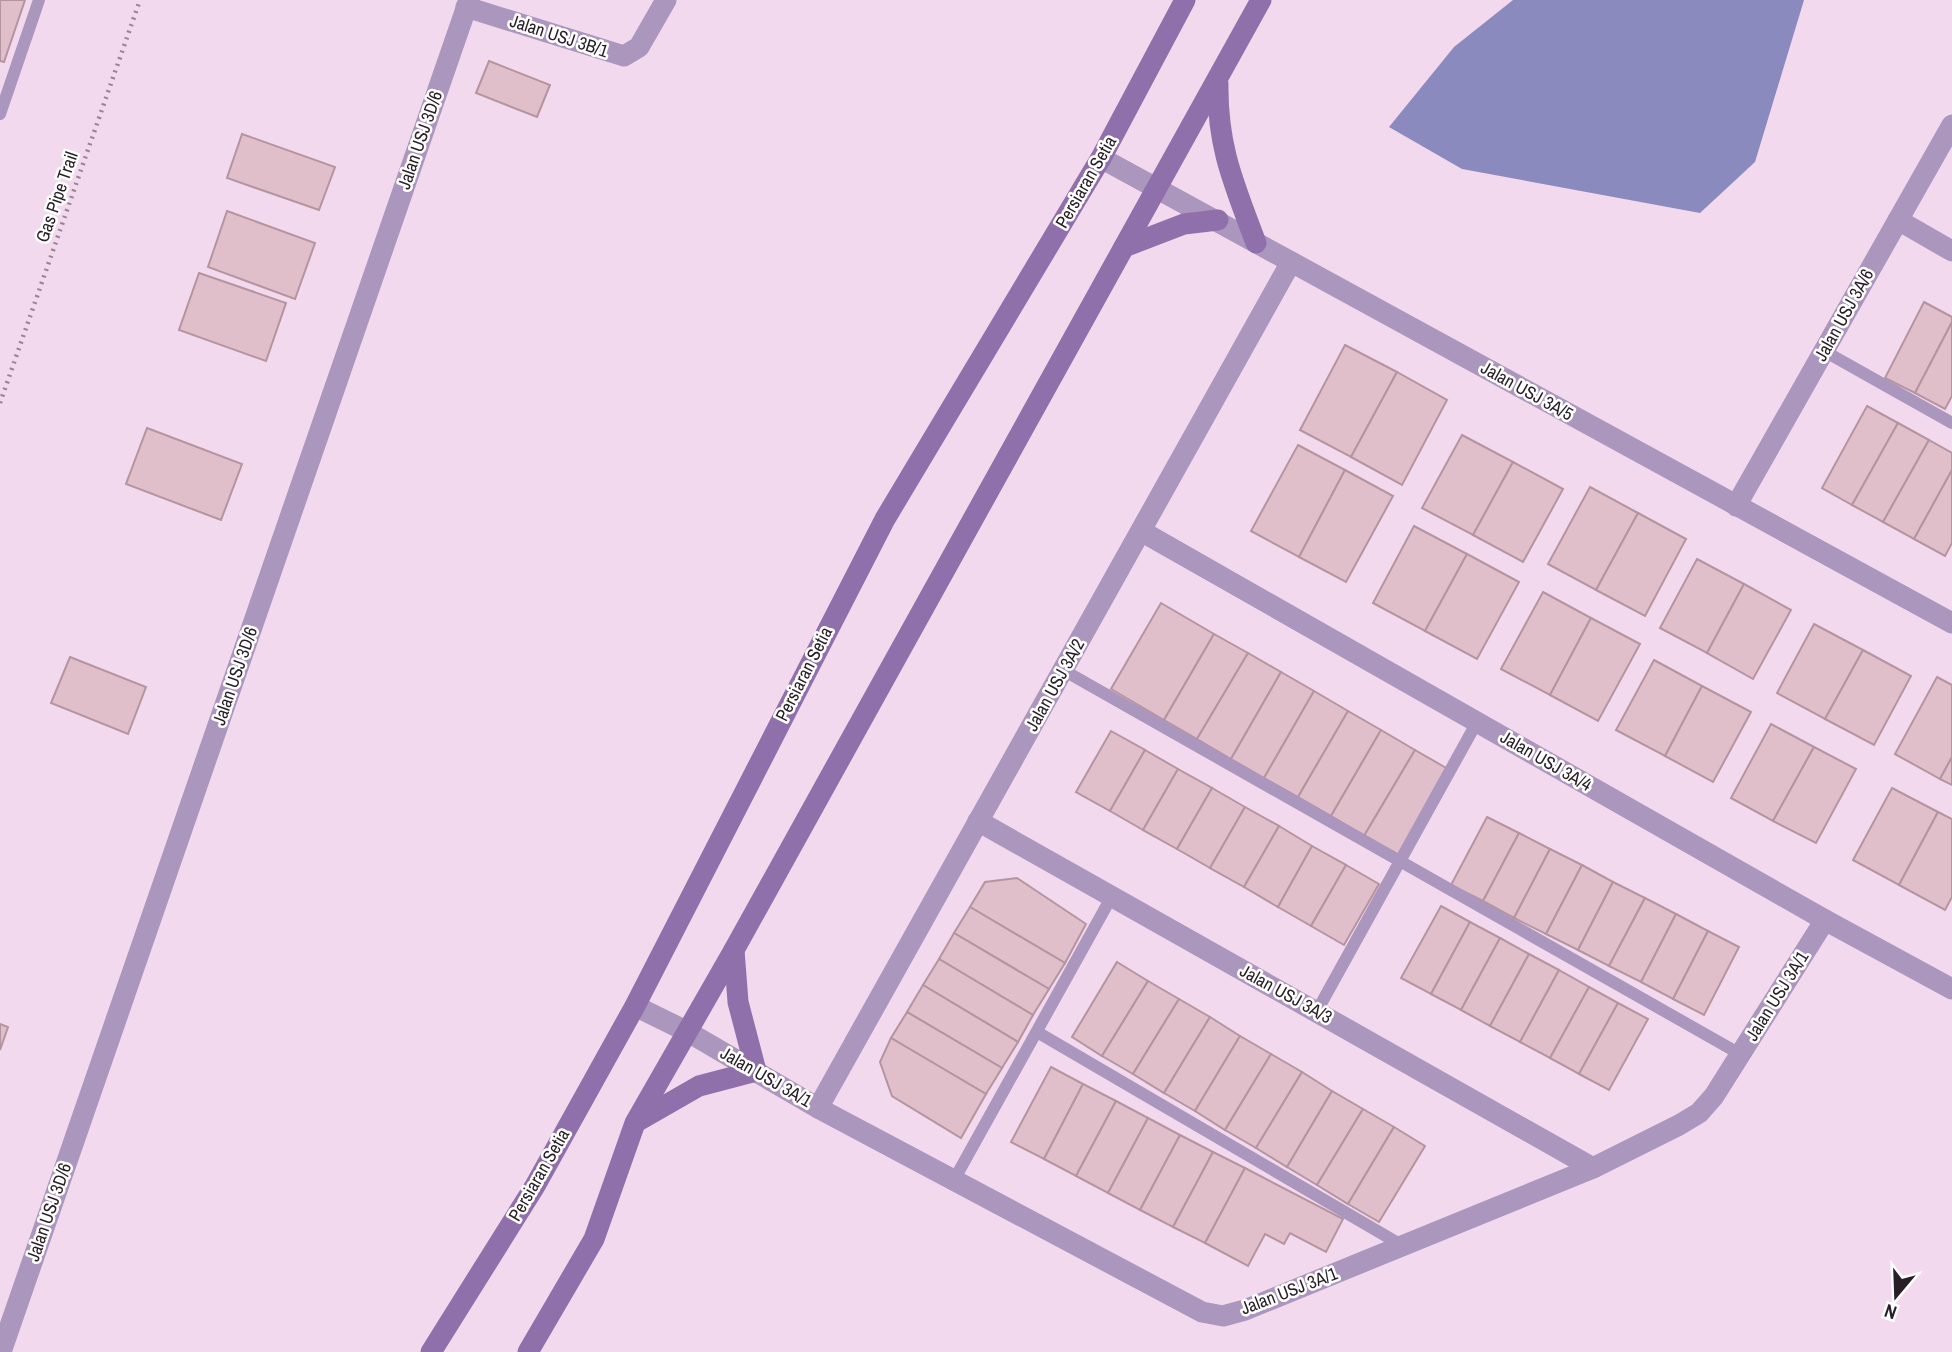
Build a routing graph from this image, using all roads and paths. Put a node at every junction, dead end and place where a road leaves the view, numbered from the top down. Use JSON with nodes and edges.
{"nodes":[{"id":1,"x":39,"y":0,"type":"edge"},
{"id":2,"x":140,"y":0,"type":"edge"},
{"id":3,"x":666,"y":0,"type":"edge"},
{"id":4,"x":1185,"y":0,"type":"edge"},
{"id":5,"x":1261,"y":0,"type":"edge"},
{"id":6,"x":467,"y":3,"type":"edge"},
{"id":7,"x":1218,"y":78,"type":"junction"},
{"id":8,"x":0,"y":114,"type":"edge"},
{"id":9,"x":1952,"y":125,"type":"edge"},
{"id":10,"x":1101,"y":158,"type":"junction"},
{"id":11,"x":1158,"y":188,"type":"junction"},
{"id":12,"x":1218,"y":220,"type":"junction"},
{"id":13,"x":1898,"y":220,"type":"junction"},
{"id":14,"x":1256,"y":243,"type":"junction"},
{"id":15,"x":1125,"y":247,"type":"junction"},
{"id":16,"x":1952,"y":251,"type":"edge"},
{"id":17,"x":1291,"y":262,"type":"junction"},
{"id":18,"x":1824,"y":351,"type":"junction"},
{"id":19,"x":0,"y":403,"type":"edge"},
{"id":20,"x":1952,"y":423,"type":"edge"},
{"id":21,"x":1737,"y":506,"type":"junction"},
{"id":22,"x":1141,"y":531,"type":"junction"},
{"id":23,"x":1952,"y":623,"type":"edge"},
{"id":24,"x":1063,"y":670,"type":"junction"},
{"id":25,"x":1477,"y":722,"type":"junction"},
{"id":26,"x":978,"y":821,"type":"junction"},
{"id":27,"x":1400,"y":862,"type":"junction"},
{"id":28,"x":1112,"y":896,"type":"junction"},
{"id":29,"x":1825,"y":920,"type":"junction"},
{"id":30,"x":734,"y":950,"type":"junction"},
{"id":31,"x":1952,"y":989,"type":"edge"},
{"id":32,"x":635,"y":1006,"type":"junction"},
{"id":33,"x":1317,"y":1011,"type":"junction"},
{"id":34,"x":688,"y":1031,"type":"junction"},
{"id":35,"x":1037,"y":1032,"type":"junction"},
{"id":36,"x":1740,"y":1054,"type":"junction"},
{"id":37,"x":756,"y":1071,"type":"junction"},
{"id":38,"x":818,"y":1108,"type":"junction"},
{"id":39,"x":635,"y":1123,"type":"junction"},
{"id":40,"x":1592,"y":1168,"type":"junction"},
{"id":41,"x":954,"y":1180,"type":"junction"},
{"id":42,"x":1403,"y":1246,"type":"junction"},
{"id":43,"x":1,"y":1352,"type":"edge"},
{"id":44,"x":431,"y":1352,"type":"edge"},
{"id":45,"x":528,"y":1352,"type":"edge"}],
"edges":[{"from":1,"to":8,"type":"lane"},
{"from":2,"to":19,"type":"path","name":"Gas Pipe Trail"},
{"from":3,"to":6,"type":"street","name":"Jalan USJ 3B/1"},
{"from":4,"to":10,"type":"main road","name":"Persiaran Setia"},
{"from":5,"to":7,"type":"main road"},
{"from":6,"to":43,"type":"street","name":"Jalan USJ 3D/6"},
{"from":7,"to":11,"type":"main road"},
{"from":7,"to":14,"type":"main road"},
{"from":9,"to":13,"type":"street","name":"Jalan USJ 3A/6"},
{"from":10,"to":11,"type":"street","name":"Jalan USJ 3A/5"},
{"from":10,"to":32,"type":"main road","name":"Persiaran Setia"},
{"from":11,"to":12,"type":"street","name":"Jalan USJ 3A/5"},
{"from":11,"to":15,"type":"main road"},
{"from":12,"to":14,"type":"street","name":"Jalan USJ 3A/5"},
{"from":12,"to":15,"type":"main road"},
{"from":13,"to":16,"type":"street"},
{"from":13,"to":18,"type":"street","name":"Jalan USJ 3A/6"},
{"from":14,"to":17,"type":"street","name":"Jalan USJ 3A/5"},
{"from":15,"to":30,"type":"main road"},
{"from":17,"to":21,"type":"street","name":"Jalan USJ 3A/5"},
{"from":17,"to":22,"type":"street","name":"Jalan USJ 3A/2"},
{"from":18,"to":20,"type":"lane"},
{"from":18,"to":21,"type":"street","name":"Jalan USJ 3A/6"},
{"from":21,"to":23,"type":"street","name":"Jalan USJ 3A/5"},
{"from":22,"to":24,"type":"street","name":"Jalan USJ 3A/2"},
{"from":22,"to":25,"type":"street","name":"Jalan USJ 3A/4"},
{"from":24,"to":26,"type":"street","name":"Jalan USJ 3A/2"},
{"from":24,"to":27,"type":"lane"},
{"from":25,"to":27,"type":"lane"},
{"from":25,"to":29,"type":"street","name":"Jalan USJ 3A/4"},
{"from":26,"to":28,"type":"street","name":"Jalan USJ 3A/3"},
{"from":26,"to":38,"type":"street","name":"Jalan USJ 3A/2"},
{"from":27,"to":33,"type":"lane"},
{"from":27,"to":36,"type":"lane"},
{"from":28,"to":33,"type":"street","name":"Jalan USJ 3A/3"},
{"from":28,"to":35,"type":"lane"},
{"from":29,"to":31,"type":"street","name":"Jalan USJ 3A/4"},
{"from":29,"to":36,"type":"street","name":"Jalan USJ 3A/1"},
{"from":30,"to":34,"type":"main road"},
{"from":30,"to":37,"type":"main road"},
{"from":32,"to":34,"type":"street","name":"Jalan USJ 3A/1"},
{"from":32,"to":44,"type":"main road","name":"Persiaran Setia"},
{"from":33,"to":40,"type":"street","name":"Jalan USJ 3A/3"},
{"from":34,"to":37,"type":"street","name":"Jalan USJ 3A/1"},
{"from":34,"to":39,"type":"main road"},
{"from":35,"to":41,"type":"lane"},
{"from":35,"to":42,"type":"lane"},
{"from":36,"to":40,"type":"street","name":"Jalan USJ 3A/1"},
{"from":37,"to":38,"type":"street","name":"Jalan USJ 3A/1"},
{"from":37,"to":39,"type":"main road"},
{"from":38,"to":41,"type":"street","name":"Jalan USJ 3A/1"},
{"from":39,"to":45,"type":"main road"},
{"from":40,"to":42,"type":"street","name":"Jalan USJ 3A/1"},
{"from":41,"to":42,"type":"street","name":"Jalan USJ 3A/1"}]}
